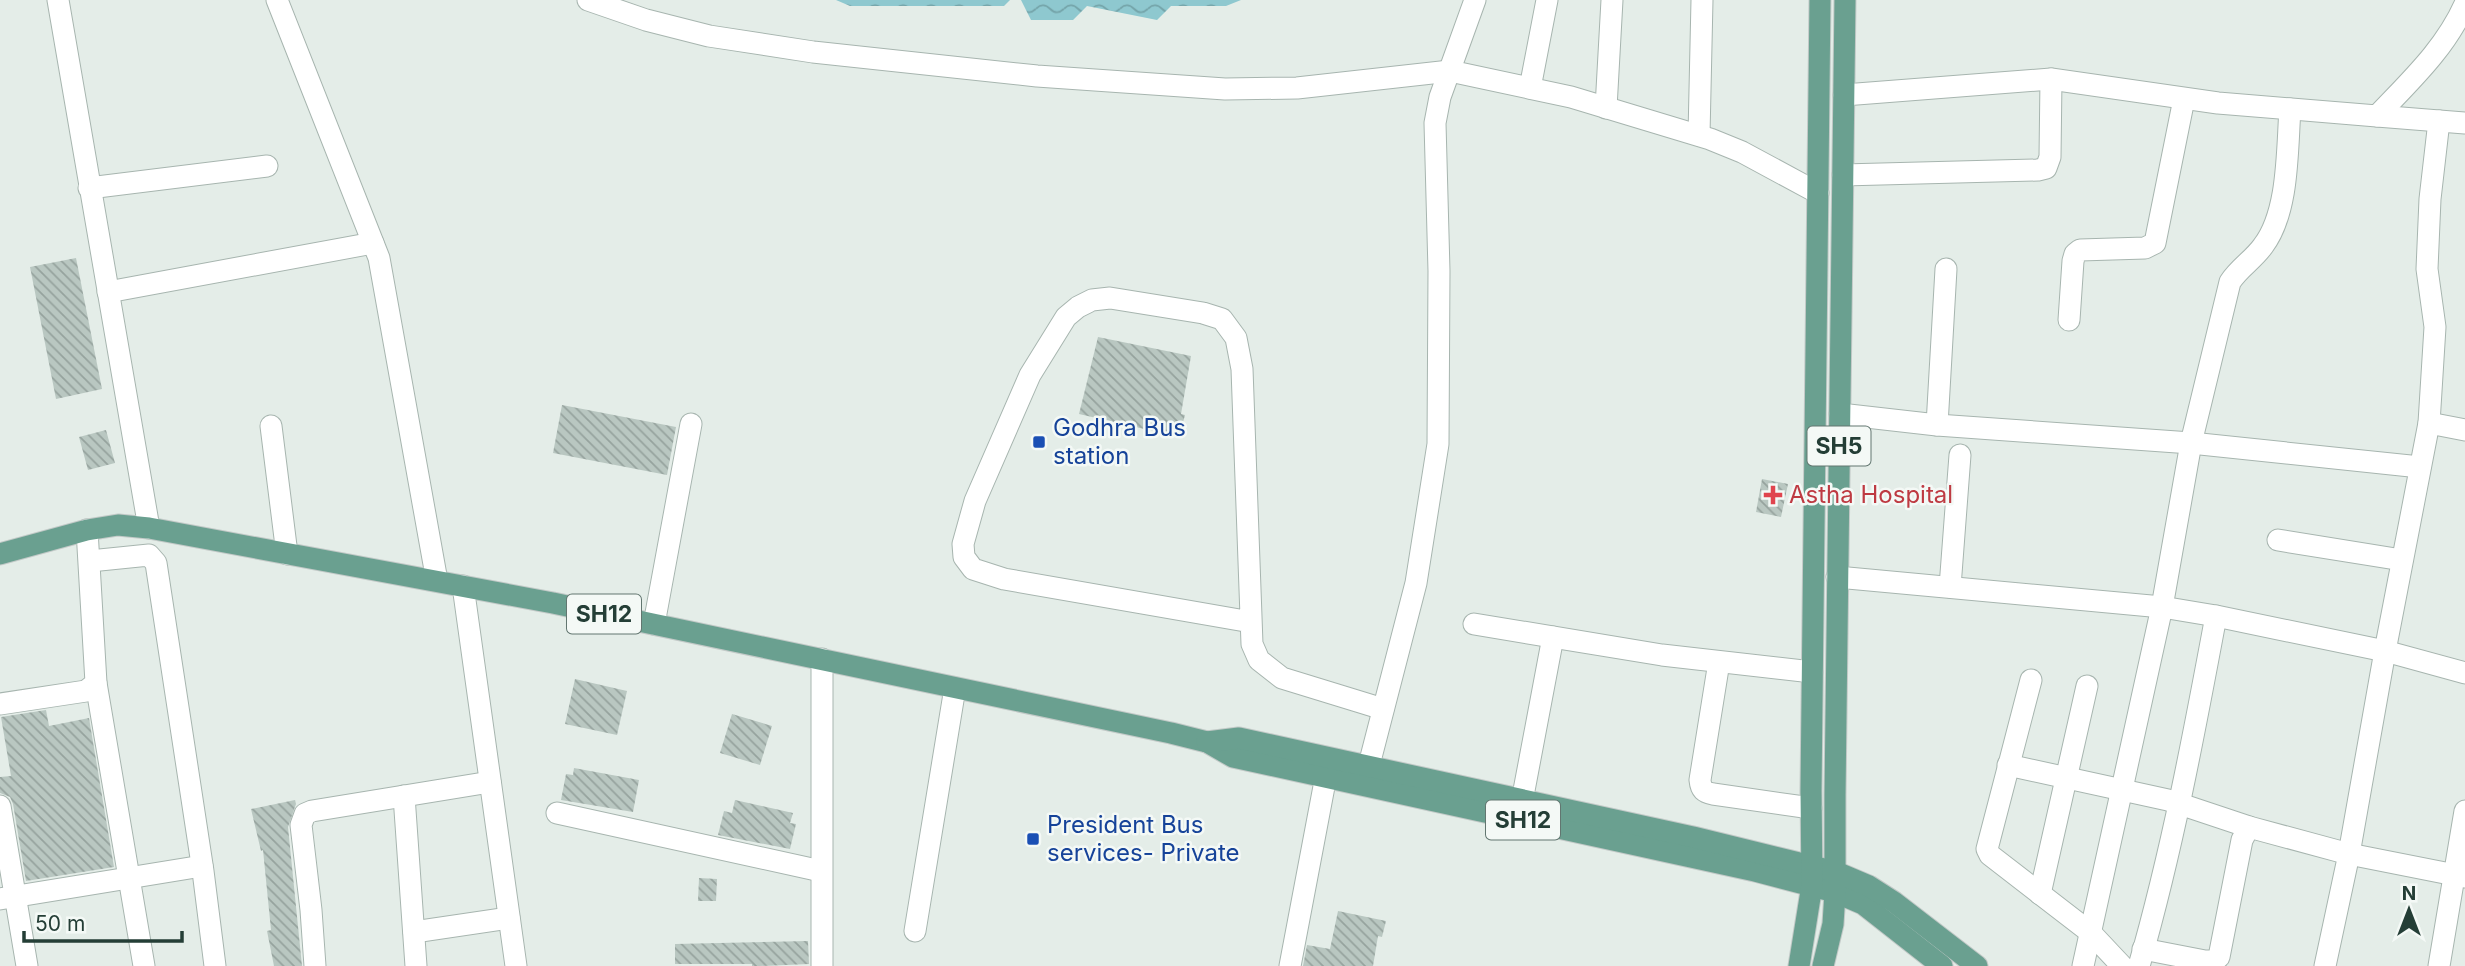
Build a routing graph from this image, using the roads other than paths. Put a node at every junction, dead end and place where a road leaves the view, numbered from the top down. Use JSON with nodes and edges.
{"nodes":[{"id":1,"x":58,"y":0,"type":"edge"},
{"id":2,"x":276,"y":0,"type":"edge"},
{"id":3,"x":588,"y":0,"type":"edge"},
{"id":4,"x":1475,"y":0,"type":"edge"},
{"id":5,"x":1547,"y":0,"type":"edge"},
{"id":6,"x":1612,"y":0,"type":"edge"},
{"id":7,"x":1702,"y":0,"type":"edge"},
{"id":8,"x":1820,"y":0,"type":"edge"},
{"id":9,"x":1845,"y":0,"type":"edge"},
{"id":10,"x":2465,"y":4,"type":"edge"},
{"id":11,"x":1450,"y":71,"type":"junction"},
{"id":12,"x":2051,"y":79,"type":"junction"},
{"id":13,"x":1531,"y":88,"type":"junction"},
{"id":14,"x":1844,"y":95,"type":"junction"},
{"id":15,"x":2184,"y":99,"type":"junction"},
{"id":16,"x":1606,"y":108,"type":"junction"},
{"id":17,"x":2290,"y":109,"type":"junction"},
{"id":18,"x":2377,"y":116,"type":"junction"},
{"id":19,"x":2440,"y":121,"type":"junction"},
{"id":20,"x":2465,"y":123,"type":"edge"},
{"id":21,"x":1699,"y":135,"type":"junction"},
{"id":22,"x":267,"y":166,"type":"dead end"},
{"id":23,"x":1843,"y":175,"type":"junction"},
{"id":24,"x":89,"y":187,"type":"junction"},
{"id":25,"x":1818,"y":193,"type":"junction"},
{"id":26,"x":373,"y":243,"type":"junction"},
{"id":27,"x":1946,"y":269,"type":"dead end"},
{"id":28,"x":108,"y":292,"type":"junction"},
{"id":29,"x":2069,"y":320,"type":"dead end"},
{"id":30,"x":1840,"y":414,"type":"junction"},
{"id":31,"x":2429,"y":423,"type":"junction"},
{"id":32,"x":691,"y":424,"type":"dead end"},
{"id":33,"x":1937,"y":425,"type":"junction"},
{"id":34,"x":271,"y":426,"type":"dead end"},
{"id":35,"x":2465,"y":430,"type":"edge"},
{"id":36,"x":2191,"y":443,"type":"junction"},
{"id":37,"x":1960,"y":455,"type":"dead end"},
{"id":38,"x":2420,"y":467,"type":"junction"},
{"id":39,"x":149,"y":528,"type":"junction"},
{"id":40,"x":87,"y":530,"type":"junction"},
{"id":41,"x":2278,"y":540,"type":"dead end"},
{"id":42,"x":0,"y":554,"type":"edge"},
{"id":43,"x":287,"y":554,"type":"junction"},
{"id":44,"x":2402,"y":560,"type":"junction"},
{"id":45,"x":90,"y":561,"type":"junction"},
{"id":46,"x":1838,"y":577,"type":"junction"},
{"id":47,"x":437,"y":581,"type":"junction"},
{"id":48,"x":463,"y":586,"type":"junction"},
{"id":49,"x":1950,"y":587,"type":"junction"},
{"id":50,"x":2162,"y":607,"type":"junction"},
{"id":51,"x":2216,"y":616,"type":"junction"},
{"id":52,"x":1251,"y":622,"type":"junction"},
{"id":53,"x":654,"y":624,"type":"junction"},
{"id":54,"x":1474,"y":624,"type":"dead end"},
{"id":55,"x":1553,"y":637,"type":"junction"},
{"id":56,"x":2385,"y":651,"type":"junction"},
{"id":57,"x":822,"y":659,"type":"junction"},
{"id":58,"x":1719,"y":662,"type":"junction"},
{"id":59,"x":1812,"y":672,"type":"junction"},
{"id":60,"x":2465,"y":673,"type":"edge"},
{"id":61,"x":2031,"y":680,"type":"dead end"},
{"id":62,"x":96,"y":683,"type":"junction"},
{"id":63,"x":2087,"y":686,"type":"dead end"},
{"id":64,"x":955,"y":688,"type":"junction"},
{"id":65,"x":0,"y":704,"type":"edge"},
{"id":66,"x":1383,"y":709,"type":"junction"},
{"id":67,"x":1207,"y":742,"type":"junction"},
{"id":68,"x":1369,"y":765,"type":"junction"},
{"id":69,"x":2008,"y":765,"type":"junction"},
{"id":70,"x":1326,"y":776,"type":"junction"},
{"id":71,"x":2067,"y":777,"type":"junction"},
{"id":72,"x":490,"y":782,"type":"junction"},
{"id":73,"x":2122,"y":792,"type":"junction"},
{"id":74,"x":404,"y":796,"type":"junction"},
{"id":75,"x":1522,"y":801,"type":"junction"},
{"id":76,"x":2179,"y":803,"type":"junction"},
{"id":77,"x":0,"y":806,"type":"edge"},
{"id":78,"x":1811,"y":808,"type":"junction"},
{"id":79,"x":2465,"y":811,"type":"edge"},
{"id":80,"x":557,"y":813,"type":"dead end"},
{"id":81,"x":2249,"y":827,"type":"junction"},
{"id":82,"x":2349,"y":854,"type":"junction"},
{"id":83,"x":202,"y":866,"type":"junction"},
{"id":84,"x":821,"y":871,"type":"junction"},
{"id":85,"x":1812,"y":875,"type":"junction"},
{"id":86,"x":2460,"y":877,"type":"edge"},
{"id":87,"x":129,"y":878,"type":"junction"},
{"id":88,"x":1836,"y":882,"type":"junction"},
{"id":89,"x":2040,"y":894,"type":"junction"},
{"id":90,"x":8,"y":898,"type":"edge"},
{"id":91,"x":509,"y":918,"type":"junction"},
{"id":92,"x":915,"y":931,"type":"dead end"},
{"id":93,"x":414,"y":932,"type":"junction"},
{"id":94,"x":2091,"y":933,"type":"junction"},
{"id":95,"x":2141,"y":958,"type":"edge"},
{"id":96,"x":27,"y":966,"type":"edge"},
{"id":97,"x":144,"y":966,"type":"edge"},
{"id":98,"x":215,"y":966,"type":"edge"},
{"id":99,"x":315,"y":966,"type":"edge"},
{"id":100,"x":416,"y":966,"type":"edge"},
{"id":101,"x":516,"y":966,"type":"edge"},
{"id":102,"x":822,"y":966,"type":"edge"},
{"id":103,"x":1290,"y":966,"type":"edge"},
{"id":104,"x":1800,"y":966,"type":"edge"},
{"id":105,"x":1823,"y":966,"type":"edge"},
{"id":106,"x":1942,"y":966,"type":"edge"},
{"id":107,"x":1977,"y":966,"type":"edge"},
{"id":108,"x":2083,"y":966,"type":"edge"},
{"id":109,"x":2122,"y":966,"type":"edge"},
{"id":110,"x":2325,"y":966,"type":"edge"},
{"id":111,"x":2439,"y":966,"type":"edge"}],
"edges":[{"from":1,"to":24,"type":"street"},
{"from":2,"to":26,"type":"street"},
{"from":3,"to":11,"type":"street"},
{"from":4,"to":11,"type":"street"},
{"from":5,"to":13,"type":"street"},
{"from":6,"to":16,"type":"street"},
{"from":7,"to":21,"type":"street"},
{"from":8,"to":25,"type":"main road","number":"SH5"},
{"from":9,"to":14,"type":"main road","number":"SH5"},
{"from":10,"to":18,"type":"street"},
{"from":11,"to":13,"type":"street"},
{"from":11,"to":66,"type":"street"},
{"from":12,"to":14,"type":"street"},
{"from":12,"to":15,"type":"street"},
{"from":12,"to":23,"type":"street"},
{"from":13,"to":16,"type":"street"},
{"from":14,"to":23,"type":"main road","number":"SH5"},
{"from":15,"to":17,"type":"street"},
{"from":15,"to":29,"type":"street"},
{"from":16,"to":21,"type":"street"},
{"from":17,"to":18,"type":"street"},
{"from":17,"to":36,"type":"street"},
{"from":18,"to":19,"type":"street"},
{"from":19,"to":20,"type":"street"},
{"from":19,"to":31,"type":"street"},
{"from":21,"to":25,"type":"street"},
{"from":22,"to":24,"type":"street"},
{"from":23,"to":30,"type":"main road","number":"SH5"},
{"from":24,"to":28,"type":"street"},
{"from":25,"to":59,"type":"main road","number":"SH5"},
{"from":26,"to":28,"type":"street"},
{"from":26,"to":47,"type":"street"},
{"from":27,"to":33,"type":"street"},
{"from":28,"to":39,"type":"street"},
{"from":30,"to":33,"type":"street"},
{"from":30,"to":46,"type":"main road","number":"SH5"},
{"from":31,"to":35,"type":"street"},
{"from":31,"to":38,"type":"street"},
{"from":32,"to":53,"type":"street"},
{"from":33,"to":36,"type":"street"},
{"from":34,"to":43,"type":"street"},
{"from":36,"to":38,"type":"street"},
{"from":36,"to":50,"type":"street"},
{"from":37,"to":49,"type":"street"},
{"from":38,"to":44,"type":"street"},
{"from":39,"to":40,"type":"main road","number":"SH12"},
{"from":39,"to":43,"type":"main road","number":"SH12"},
{"from":40,"to":42,"type":"main road","number":"SH12"},
{"from":40,"to":45,"type":"street"},
{"from":41,"to":44,"type":"street"},
{"from":43,"to":47,"type":"main road","number":"SH12"},
{"from":44,"to":56,"type":"street"},
{"from":45,"to":62,"type":"street"},
{"from":45,"to":83,"type":"street"},
{"from":46,"to":49,"type":"street"},
{"from":46,"to":88,"type":"main road","number":"SH5"},
{"from":47,"to":48,"type":"main road","number":"SH12"},
{"from":48,"to":53,"type":"main road","number":"SH12"},
{"from":48,"to":72,"type":"street"},
{"from":49,"to":50,"type":"street"},
{"from":50,"to":51,"type":"street"},
{"from":50,"to":73,"type":"street"},
{"from":51,"to":56,"type":"street"},
{"from":51,"to":76,"type":"street"},
{"from":52,"to":52,"type":"street"},
{"from":52,"to":66,"type":"street"},
{"from":53,"to":57,"type":"main road","number":"SH12"},
{"from":54,"to":55,"type":"street"},
{"from":55,"to":58,"type":"street"},
{"from":55,"to":75,"type":"street"},
{"from":56,"to":60,"type":"street"},
{"from":56,"to":82,"type":"street"},
{"from":57,"to":64,"type":"main road","number":"SH12"},
{"from":57,"to":84,"type":"street"},
{"from":58,"to":59,"type":"street"},
{"from":58,"to":78,"type":"street"},
{"from":59,"to":78,"type":"main road","number":"SH5"},
{"from":61,"to":69,"type":"street"},
{"from":62,"to":65,"type":"street"},
{"from":62,"to":87,"type":"street"},
{"from":63,"to":71,"type":"street"},
{"from":64,"to":67,"type":"main road","number":"SH12"},
{"from":64,"to":92,"type":"street"},
{"from":66,"to":68,"type":"street"},
{"from":67,"to":68,"type":"main road","number":"SH12"},
{"from":67,"to":70,"type":"main road","number":"SH12"},
{"from":68,"to":75,"type":"main road","number":"SH12"},
{"from":69,"to":71,"type":"street"},
{"from":69,"to":89,"type":"street"},
{"from":70,"to":85,"type":"main road","number":"SH12"},
{"from":70,"to":103,"type":"street"},
{"from":71,"to":73,"type":"street"},
{"from":71,"to":89,"type":"street"},
{"from":72,"to":74,"type":"street"},
{"from":72,"to":91,"type":"street"},
{"from":73,"to":76,"type":"street"},
{"from":73,"to":94,"type":"street"},
{"from":74,"to":93,"type":"street"},
{"from":74,"to":99,"type":"street"},
{"from":75,"to":85,"type":"main road","number":"SH12"},
{"from":76,"to":81,"type":"street"},
{"from":76,"to":95,"type":"street"},
{"from":77,"to":90,"type":"street"},
{"from":78,"to":85,"type":"main road","number":"SH5"},
{"from":79,"to":86,"type":"street"},
{"from":80,"to":84,"type":"street"},
{"from":81,"to":82,"type":"street"},
{"from":81,"to":95,"type":"street"},
{"from":82,"to":86,"type":"street"},
{"from":82,"to":110,"type":"street"},
{"from":83,"to":87,"type":"street"},
{"from":83,"to":98,"type":"street"},
{"from":84,"to":102,"type":"street"},
{"from":85,"to":88,"type":"main road"},
{"from":85,"to":104,"type":"main road"},
{"from":86,"to":111,"type":"street"},
{"from":87,"to":90,"type":"street"},
{"from":87,"to":97,"type":"street"},
{"from":88,"to":105,"type":"main road"},
{"from":88,"to":106,"type":"main road"},
{"from":88,"to":107,"type":"main road"},
{"from":89,"to":94,"type":"street"},
{"from":90,"to":96,"type":"street"},
{"from":91,"to":93,"type":"street"},
{"from":91,"to":101,"type":"street"},
{"from":93,"to":100,"type":"street"},
{"from":94,"to":108,"type":"street"},
{"from":94,"to":109,"type":"street"}]}
